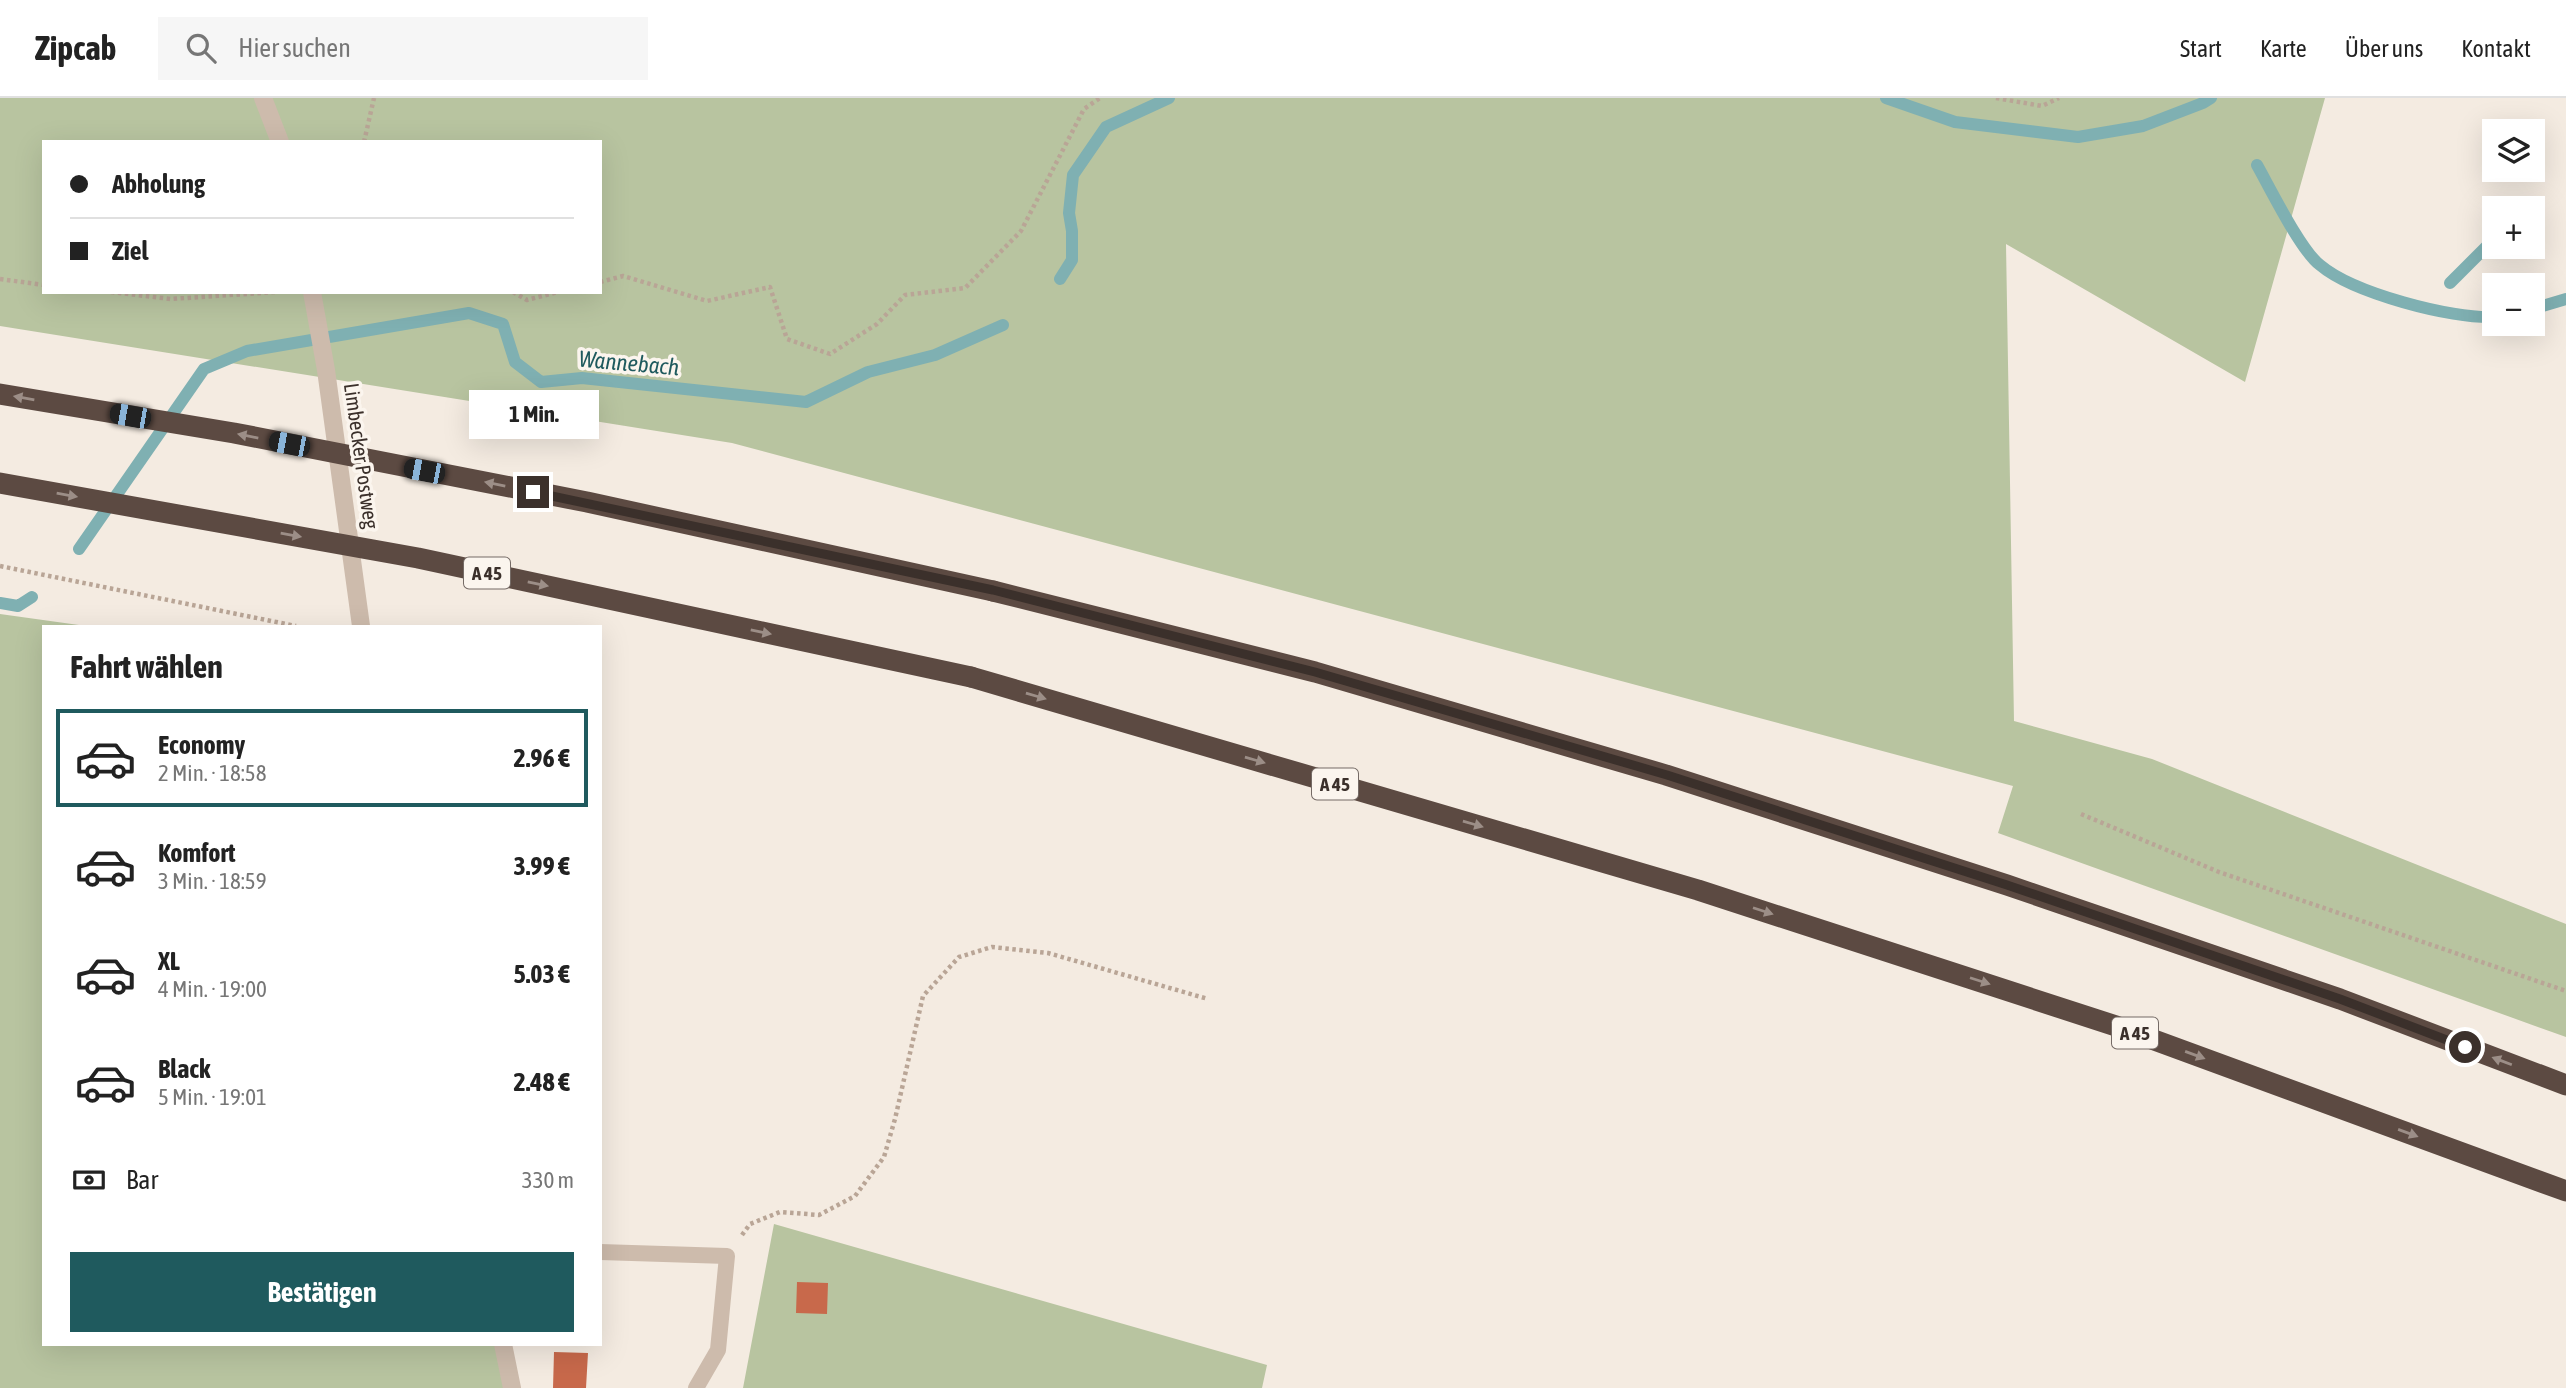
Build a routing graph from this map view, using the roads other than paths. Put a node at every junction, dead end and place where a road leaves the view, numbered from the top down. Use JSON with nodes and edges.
{"nodes":[{"id":1,"x":263,"y":98,"type":"edge"},
{"id":2,"x":279,"y":140,"type":"edge"},
{"id":3,"x":312,"y":294,"type":"edge"},
{"id":4,"x":0,"y":394,"type":"edge"},
{"id":5,"x":0,"y":484,"type":"edge"},
{"id":6,"x":361,"y":625,"type":"edge"},
{"id":7,"x":2566,"y":1085,"type":"edge"},
{"id":8,"x":2566,"y":1191,"type":"edge"},
{"id":9,"x":602,"y":1252,"type":"edge"},
{"id":10,"x":503,"y":1346,"type":"edge"},
{"id":11,"x":512,"y":1388,"type":"edge"},
{"id":12,"x":696,"y":1388,"type":"edge"}],
"edges":[{"from":1,"to":2,"type":"street"},
{"from":3,"to":6,"type":"street","name":"Limbecker Postweg"},
{"from":7,"to":4,"type":"highway","one_way":true,"bridge":true},
{"from":5,"to":8,"type":"highway","number":"A 45","one_way":true,"bridge":true},
{"from":9,"to":12,"type":"lane"},
{"from":10,"to":11,"type":"street"}]}
